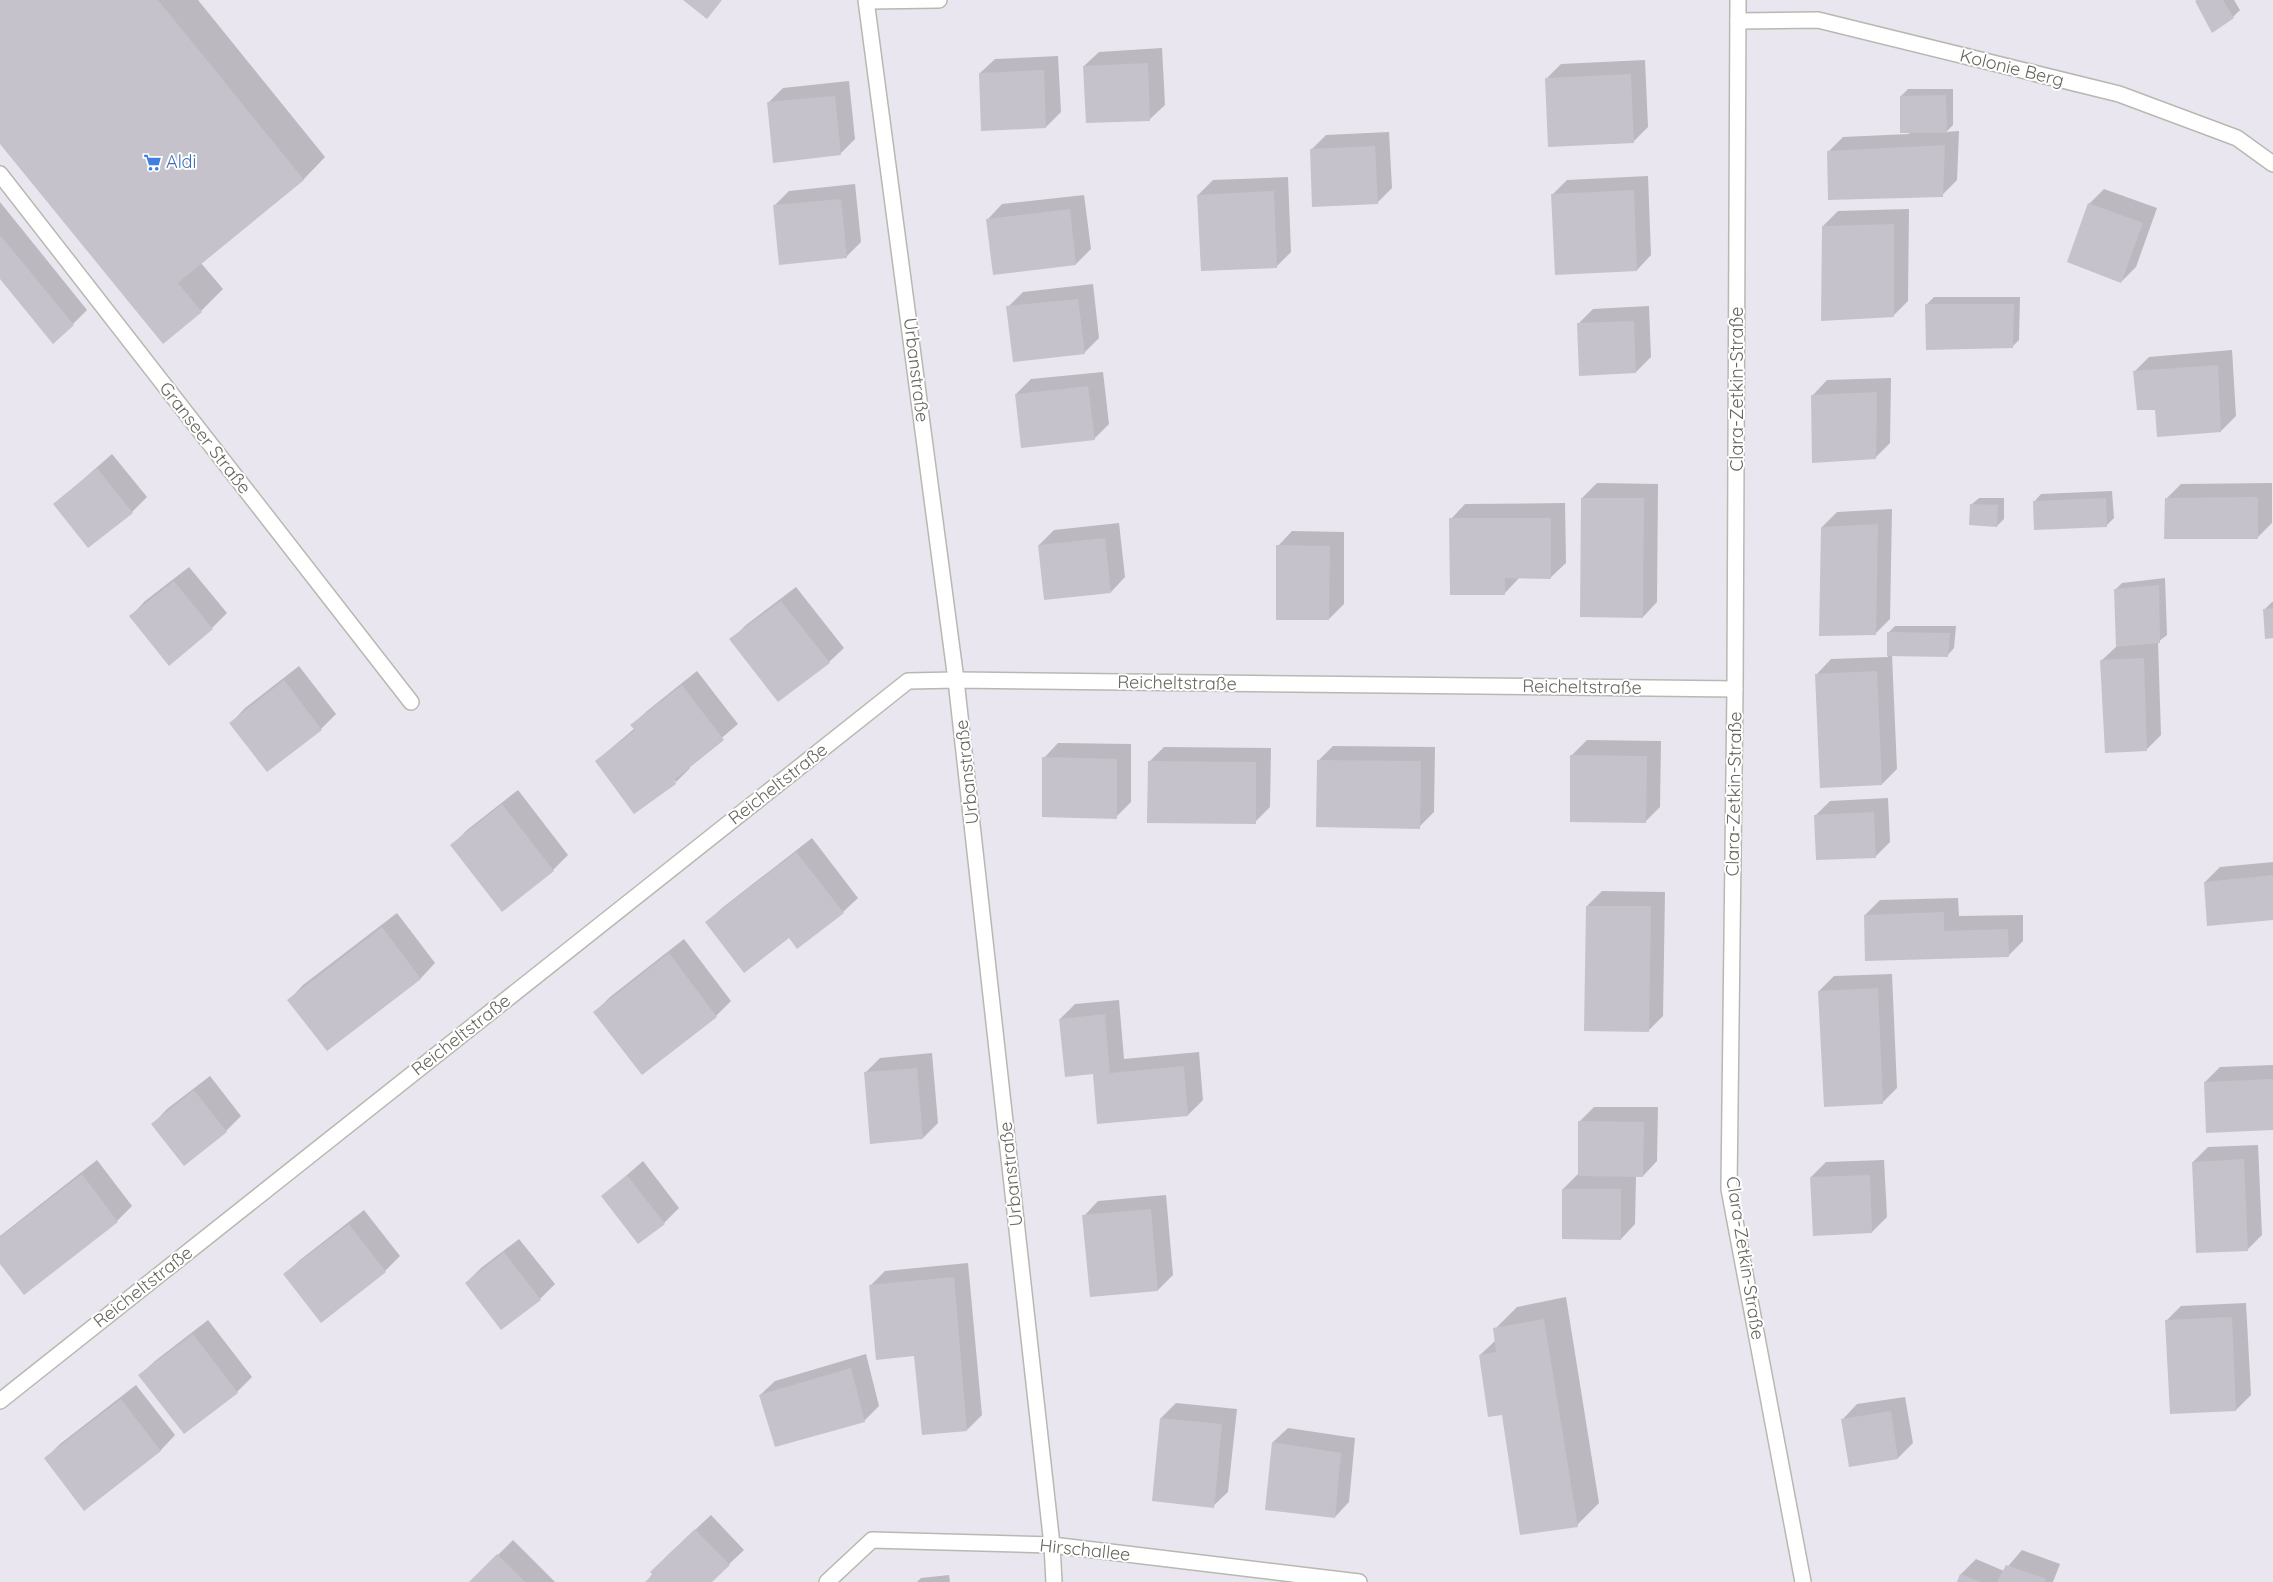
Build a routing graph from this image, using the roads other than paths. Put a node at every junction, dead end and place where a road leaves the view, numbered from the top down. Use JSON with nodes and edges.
{"nodes":[{"id":1,"x":939,"y":0,"type":"edge"},
{"id":2,"x":1738,"y":0,"type":"edge"},
{"id":3,"x":867,"y":1,"type":"edge"},
{"id":4,"x":1738,"y":20,"type":"junction"},
{"id":5,"x":2273,"y":164,"type":"edge"},
{"id":6,"x":0,"y":174,"type":"edge"},
{"id":7,"x":956,"y":680,"type":"junction"},
{"id":8,"x":1735,"y":689,"type":"junction"},
{"id":9,"x":410,"y":702,"type":"dead end"},
{"id":10,"x":0,"y":1401,"type":"edge"},
{"id":11,"x":1052,"y":1545,"type":"junction"},
{"id":12,"x":827,"y":1582,"type":"edge"},
{"id":13,"x":1054,"y":1582,"type":"edge"},
{"id":14,"x":1359,"y":1582,"type":"edge"},
{"id":15,"x":1803,"y":1582,"type":"edge"}],
"edges":[{"from":1,"to":3,"type":"street"},
{"from":2,"to":4,"type":"street","name":"Clara-Zetkin-Straße"},
{"from":3,"to":7,"type":"street","name":"Urbanstraße"},
{"from":4,"to":5,"type":"street","name":"Kolonie Berg"},
{"from":4,"to":8,"type":"street","name":"Clara-Zetkin-Straße"},
{"from":6,"to":9,"type":"street","name":"Granseer Straße"},
{"from":7,"to":8,"type":"street","name":"Reicheltstraße"},
{"from":7,"to":10,"type":"street","name":"Reicheltstraße"},
{"from":7,"to":11,"type":"street","name":"Urbanstraße"},
{"from":8,"to":15,"type":"street","name":"Clara-Zetkin-Straße"},
{"from":11,"to":12,"type":"street","name":"Hirschallee"},
{"from":11,"to":13,"type":"street","name":"Urbanstraße"},
{"from":11,"to":14,"type":"street","name":"Hirschallee"}]}
